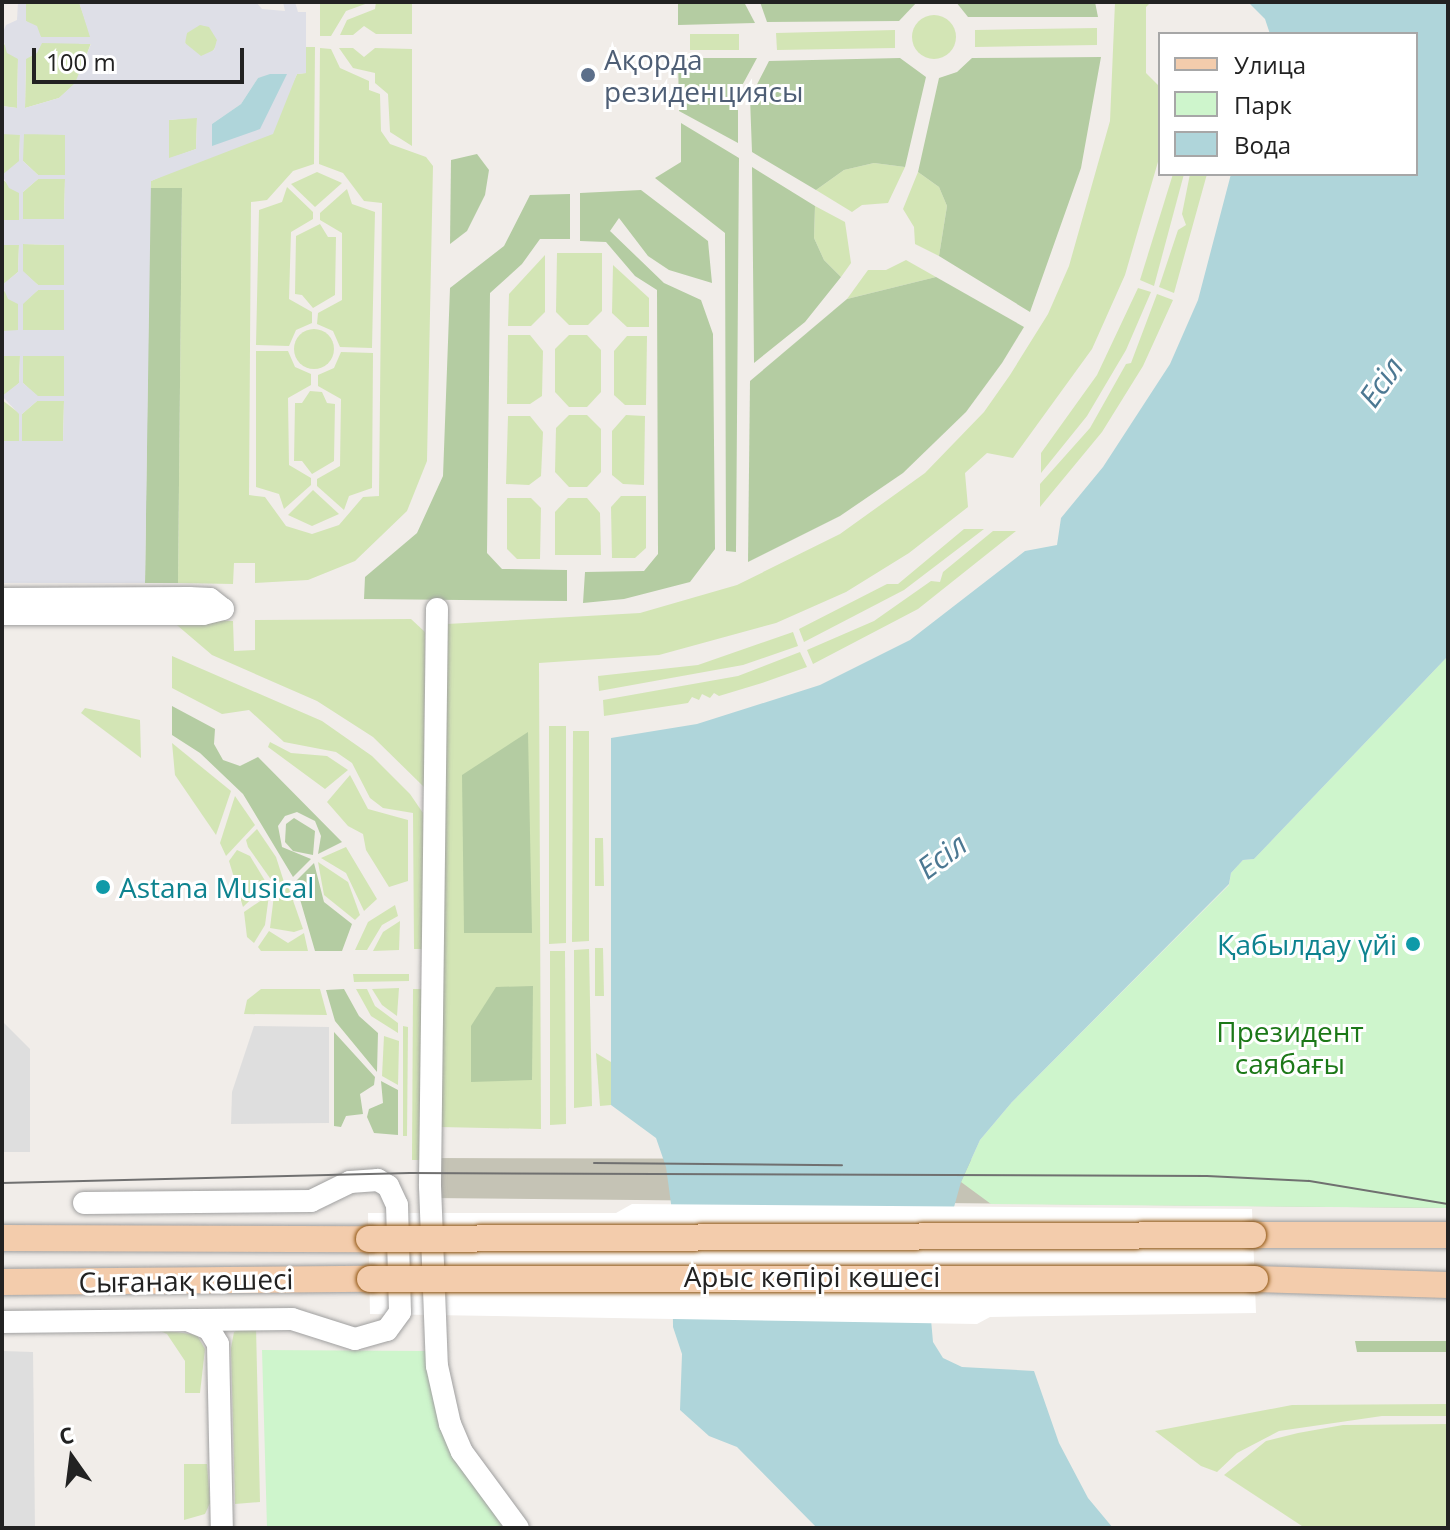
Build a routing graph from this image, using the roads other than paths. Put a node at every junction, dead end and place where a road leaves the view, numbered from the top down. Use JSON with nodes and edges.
{"nodes":[{"id":1,"x":2,"y":599,"type":"edge"},
{"id":2,"x":437,"y":609,"type":"dead end"},
{"id":3,"x":2,"y":614,"type":"edge"},
{"id":4,"x":84,"y":1203,"type":"dead end"},
{"id":5,"x":1448,"y":1235,"type":"edge"},
{"id":6,"x":2,"y":1238,"type":"edge"},
{"id":7,"x":369,"y":1239,"type":"joint"},
{"id":8,"x":370,"y":1279,"type":"joint"},
{"id":9,"x":2,"y":1282,"type":"edge"},
{"id":10,"x":1448,"y":1285,"type":"edge"},
{"id":11,"x":185,"y":1319,"type":"junction"},
{"id":12,"x":2,"y":1322,"type":"edge"},
{"id":13,"x":222,"y":1528,"type":"edge"},
{"id":14,"x":518,"y":1528,"type":"edge"}],
"edges":[{"from":1,"to":3,"type":"street"},
{"from":2,"to":14,"type":"street"},
{"from":4,"to":11,"type":"street","name":"Сығанақ көшесі"},
{"from":5,"to":7,"type":"main road","name":"Арыс көпірі көшесі","bridge":true},
{"from":6,"to":7,"type":"main road","name":"Сығанақ көшесі"},
{"from":8,"to":9,"type":"main road","name":"Сығанақ көшесі"},
{"from":8,"to":10,"type":"main road","name":"Арыс көпірі көшесі","bridge":true},
{"from":11,"to":12,"type":"street","name":"Сығанақ көшесі"},
{"from":11,"to":13,"type":"street"}]}
